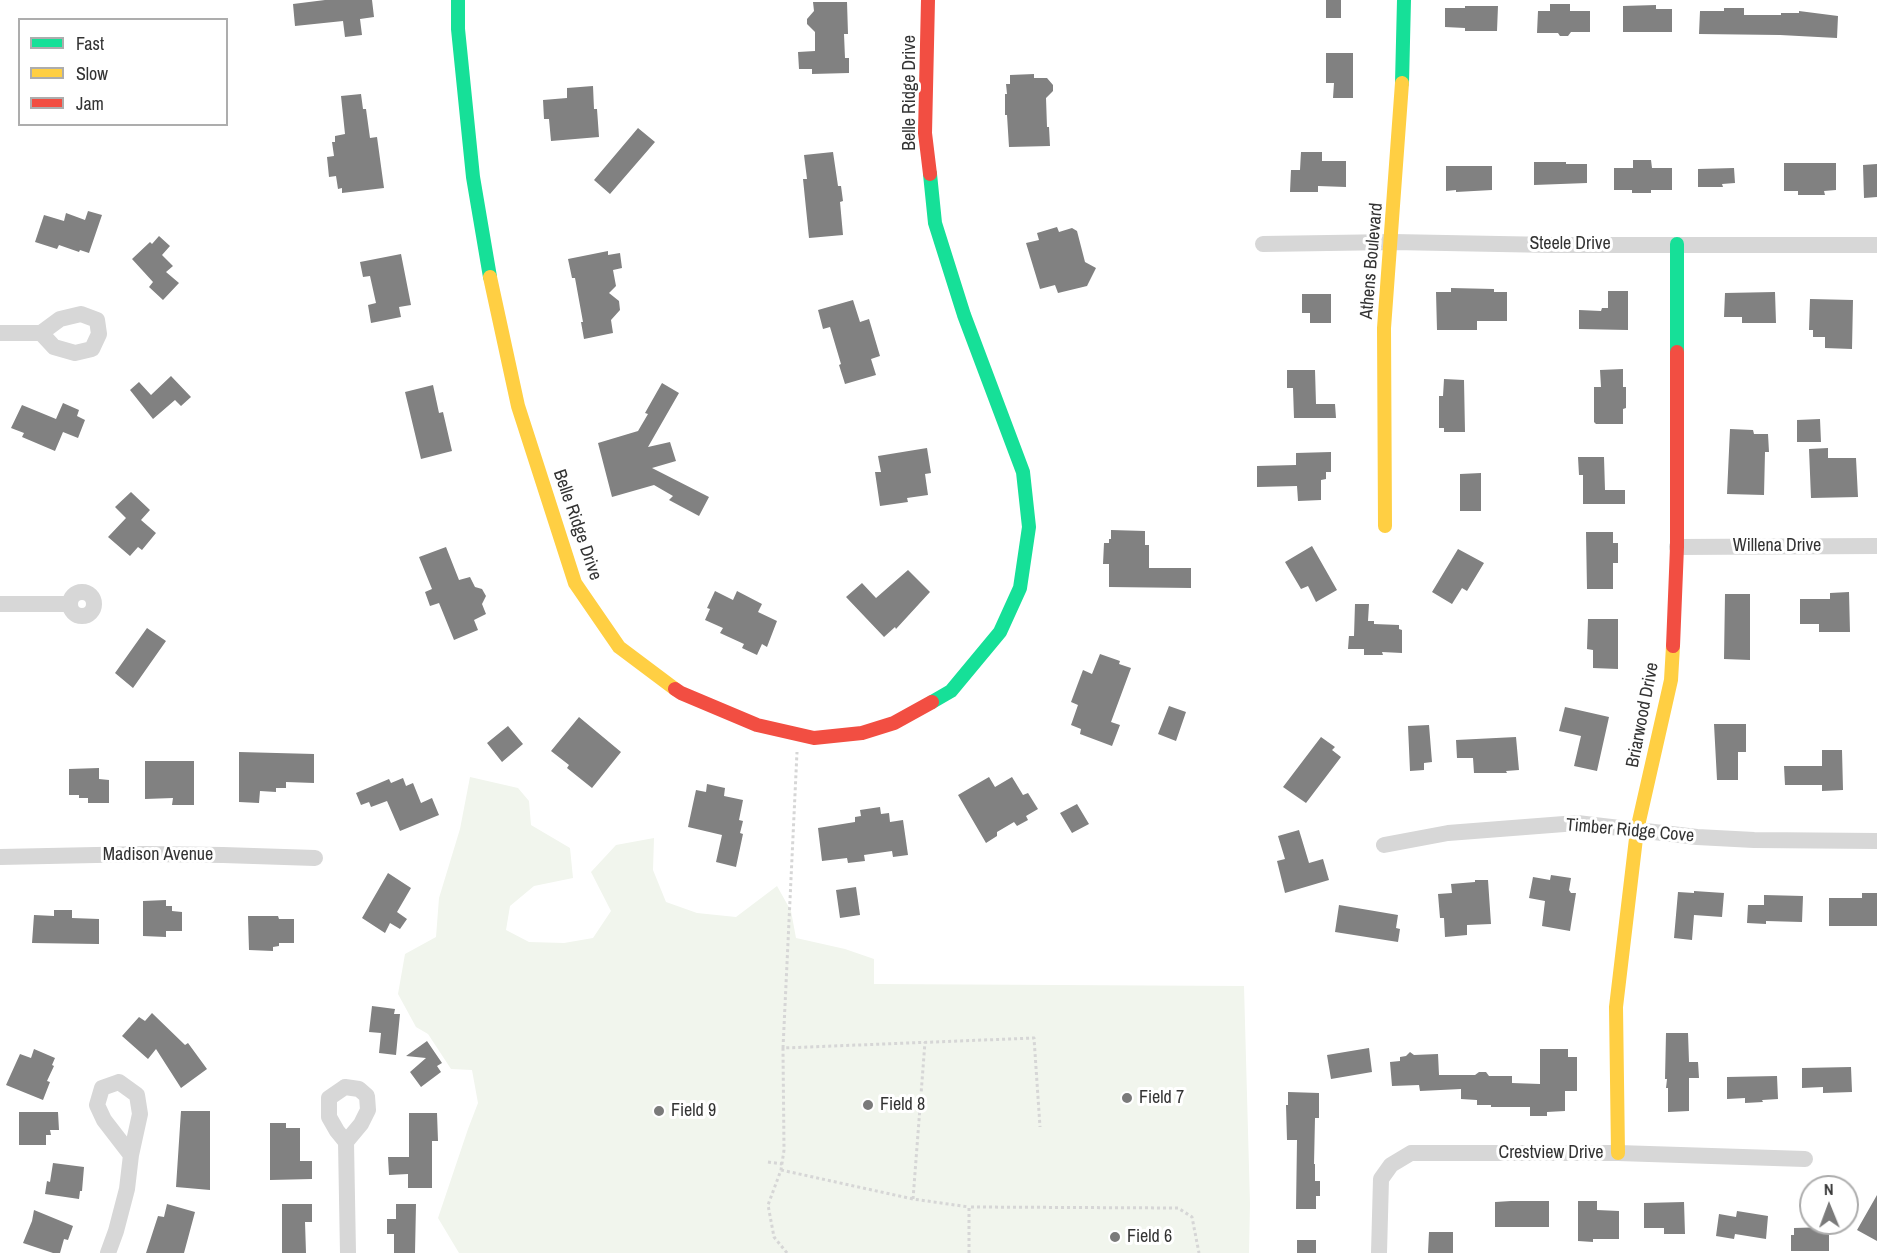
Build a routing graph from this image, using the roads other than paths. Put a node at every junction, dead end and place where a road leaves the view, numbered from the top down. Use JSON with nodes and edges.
{"nodes":[{"id":1,"x":458,"y":0,"type":"edge"},
{"id":2,"x":928,"y":0,"type":"edge"},
{"id":3,"x":1404,"y":0,"type":"edge"},
{"id":4,"x":1392,"y":242,"type":"junction"},
{"id":5,"x":1263,"y":244,"type":"dead end"},
{"id":6,"x":1677,"y":244,"type":"junction"},
{"id":7,"x":1877,"y":245,"type":"edge"},
{"id":8,"x":0,"y":333,"type":"edge"},
{"id":9,"x":41,"y":333,"type":"dead end"},
{"id":10,"x":1385,"y":526,"type":"dead end"},
{"id":11,"x":1677,"y":546,"type":"junction"},
{"id":12,"x":1877,"y":546,"type":"edge"},
{"id":13,"x":0,"y":604,"type":"edge"},
{"id":14,"x":70,"y":604,"type":"dead end"},
{"id":15,"x":1638,"y":830,"type":"junction"},
{"id":16,"x":1877,"y":841,"type":"edge"},
{"id":17,"x":1383,"y":845,"type":"dead end"},
{"id":18,"x":0,"y":857,"type":"edge"},
{"id":19,"x":315,"y":858,"type":"dead end"},
{"id":20,"x":346,"y":1142,"type":"dead end"},
{"id":21,"x":1618,"y":1153,"type":"junction"},
{"id":22,"x":131,"y":1155,"type":"dead end"},
{"id":23,"x":1804,"y":1159,"type":"dead end"},
{"id":24,"x":108,"y":1253,"type":"edge"},
{"id":25,"x":348,"y":1253,"type":"edge"},
{"id":26,"x":1379,"y":1253,"type":"edge"}],
"edges":[{"from":1,"to":2,"type":"street","name":"Belle Ridge Drive"},
{"from":3,"to":4,"type":"street","name":"Athens Boulevard"},
{"from":4,"to":5,"type":"street","name":"Steele Drive"},
{"from":4,"to":6,"type":"street","name":"Steele Drive"},
{"from":4,"to":10,"type":"street","name":"Athens Boulevard"},
{"from":6,"to":7,"type":"street","name":"Steele Drive"},
{"from":6,"to":11,"type":"street","name":"Briarwood Drive"},
{"from":8,"to":9,"type":"street"},
{"from":11,"to":12,"type":"street","name":"Willena Drive"},
{"from":11,"to":15,"type":"street","name":"Briarwood Drive"},
{"from":13,"to":14,"type":"street"},
{"from":15,"to":16,"type":"street","name":"Timber Ridge Cove"},
{"from":15,"to":17,"type":"street","name":"Timber Ridge Cove"},
{"from":15,"to":21,"type":"street","name":"Briarwood Drive"},
{"from":18,"to":19,"type":"street","name":"Madison Avenue"},
{"from":20,"to":25,"type":"street"},
{"from":21,"to":23,"type":"street","name":"Crestview Drive"},
{"from":21,"to":26,"type":"street","name":"Crestview Drive"},
{"from":22,"to":24,"type":"street"}]}
